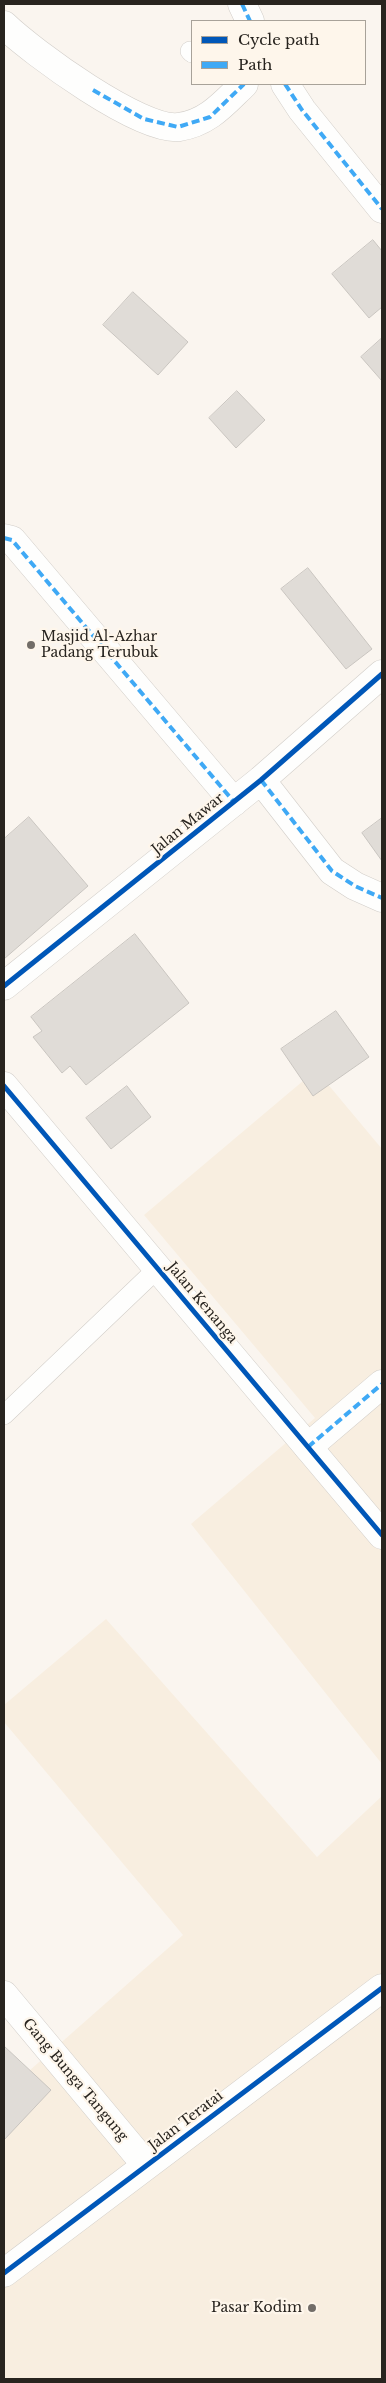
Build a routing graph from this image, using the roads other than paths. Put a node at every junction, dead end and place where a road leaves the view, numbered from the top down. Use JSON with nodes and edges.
{"nodes":[{"id":1,"x":242,"y":4,"type":"edge"},
{"id":2,"x":250,"y":20,"type":"edge"},
{"id":3,"x":4,"y":25,"type":"edge"},
{"id":4,"x":242,"y":85,"type":"edge"},
{"id":5,"x":286,"y":85,"type":"edge"},
{"id":6,"x":382,"y":209,"type":"edge"},
{"id":7,"x":4,"y":538,"type":"edge"},
{"id":8,"x":382,"y":674,"type":"edge"},
{"id":9,"x":261,"y":780,"type":"junction"},
{"id":10,"x":234,"y":802,"type":"junction"},
{"id":11,"x":382,"y":898,"type":"edge"},
{"id":12,"x":4,"y":986,"type":"edge"},
{"id":13,"x":4,"y":1086,"type":"edge"},
{"id":14,"x":158,"y":1268,"type":"junction"},
{"id":15,"x":382,"y":1384,"type":"edge"},
{"id":16,"x":4,"y":1414,"type":"edge"},
{"id":17,"x":308,"y":1447,"type":"junction"},
{"id":18,"x":382,"y":1535,"type":"edge"},
{"id":19,"x":382,"y":1988,"type":"edge"},
{"id":20,"x":4,"y":1995,"type":"edge"},
{"id":21,"x":146,"y":2165,"type":"junction"},
{"id":22,"x":4,"y":2273,"type":"edge"}],
"edges":[{"from":1,"to":2,"type":"street"},
{"from":3,"to":4,"type":"street"},
{"from":5,"to":6,"type":"street"},
{"from":7,"to":10,"type":"street"},
{"from":8,"to":9,"type":"street","name":"Jalan Mawar"},
{"from":9,"to":10,"type":"street","name":"Jalan Mawar"},
{"from":9,"to":11,"type":"street"},
{"from":10,"to":12,"type":"street","name":"Jalan Mawar"},
{"from":13,"to":14,"type":"street","name":"Jalan Kenanga"},
{"from":14,"to":16,"type":"lane"},
{"from":14,"to":17,"type":"street","name":"Jalan Kenanga"},
{"from":15,"to":17,"type":"street"},
{"from":17,"to":18,"type":"street","name":"Jalan Kenanga"},
{"from":19,"to":21,"type":"street","name":"Jalan Teratai"},
{"from":20,"to":21,"type":"street","name":"Gang Bunga Tangung"},
{"from":21,"to":22,"type":"street","name":"Jalan Teratai"}]}
